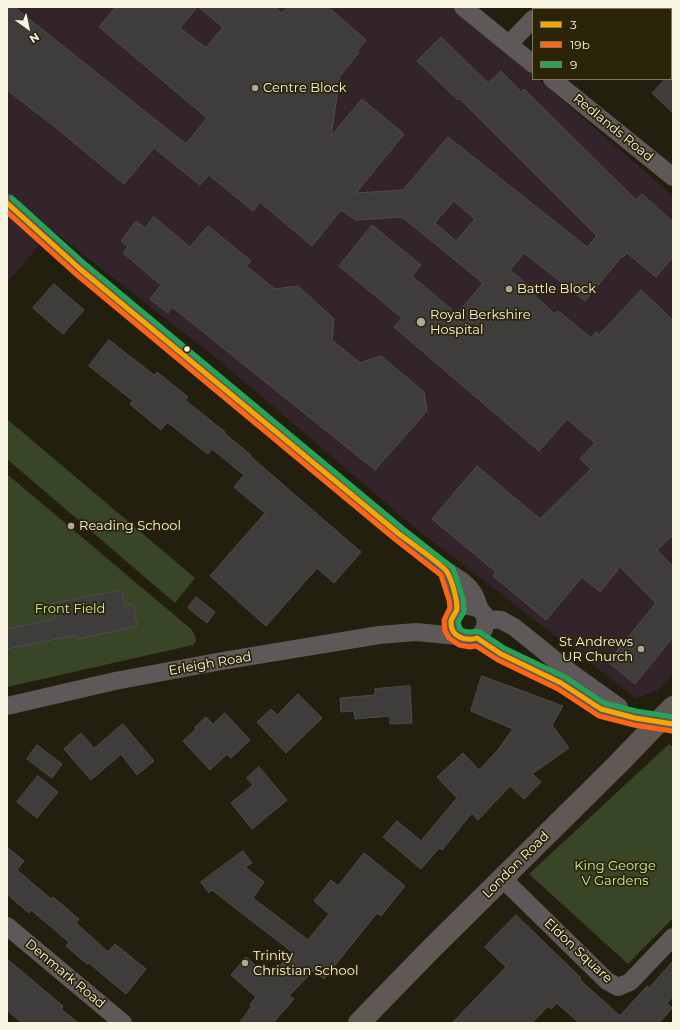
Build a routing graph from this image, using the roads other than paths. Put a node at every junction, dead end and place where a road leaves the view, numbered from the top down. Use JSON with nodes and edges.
{"nodes":[{"id":1,"x":463,"y":7,"type":"edge"},
{"id":2,"x":532,"y":20,"type":"edge"},
{"id":3,"x":509,"y":44,"type":"junction"},
{"id":4,"x":532,"y":63,"type":"edge"},
{"id":5,"x":553,"y":80,"type":"edge"},
{"id":6,"x":673,"y":177,"type":"edge"},
{"id":7,"x":7,"y":203,"type":"edge"},
{"id":8,"x":447,"y":571,"type":"junction"},
{"id":9,"x":482,"y":614,"type":"junction"},
{"id":10,"x":454,"y":615,"type":"junction"},
{"id":11,"x":416,"y":632,"type":"junction"},
{"id":12,"x":458,"y":636,"type":"junction"},
{"id":13,"x":477,"y":638,"type":"junction"},
{"id":14,"x":7,"y":706,"type":"edge"},
{"id":15,"x":626,"y":716,"type":"junction"},
{"id":16,"x":668,"y":717,"type":"edge"},
{"id":17,"x":502,"y":878,"type":"junction"},
{"id":18,"x":7,"y":926,"type":"edge"},
{"id":19,"x":673,"y":937,"type":"edge"},
{"id":20,"x":123,"y":1023,"type":"edge"},
{"id":21,"x":359,"y":1023,"type":"edge"}],
"edges":[{"from":1,"to":3,"type":"street"},
{"from":2,"to":3,"type":"street"},
{"from":3,"to":4,"type":"street"},
{"from":5,"to":6,"type":"street","name":"Redlands Road"},
{"from":7,"to":8,"type":"street"},
{"from":8,"to":9,"type":"street"},
{"from":8,"to":10,"type":"street"},
{"from":9,"to":10,"type":"street"},
{"from":9,"to":13,"type":"street"},
{"from":9,"to":15,"type":"street"},
{"from":10,"to":11,"type":"street","name":"Erleigh Road"},
{"from":10,"to":12,"type":"street"},
{"from":11,"to":12,"type":"street","name":"Erleigh Road"},
{"from":11,"to":14,"type":"street","name":"Erleigh Road"},
{"from":12,"to":13,"type":"street"},
{"from":13,"to":15,"type":"street"},
{"from":15,"to":16,"type":"street"},
{"from":16,"to":17,"type":"main road","name":"London Road"},
{"from":17,"to":19,"type":"street","name":"Eldon Square"},
{"from":17,"to":21,"type":"main road","name":"London Road"},
{"from":18,"to":20,"type":"street","name":"Denmark Road"}]}
